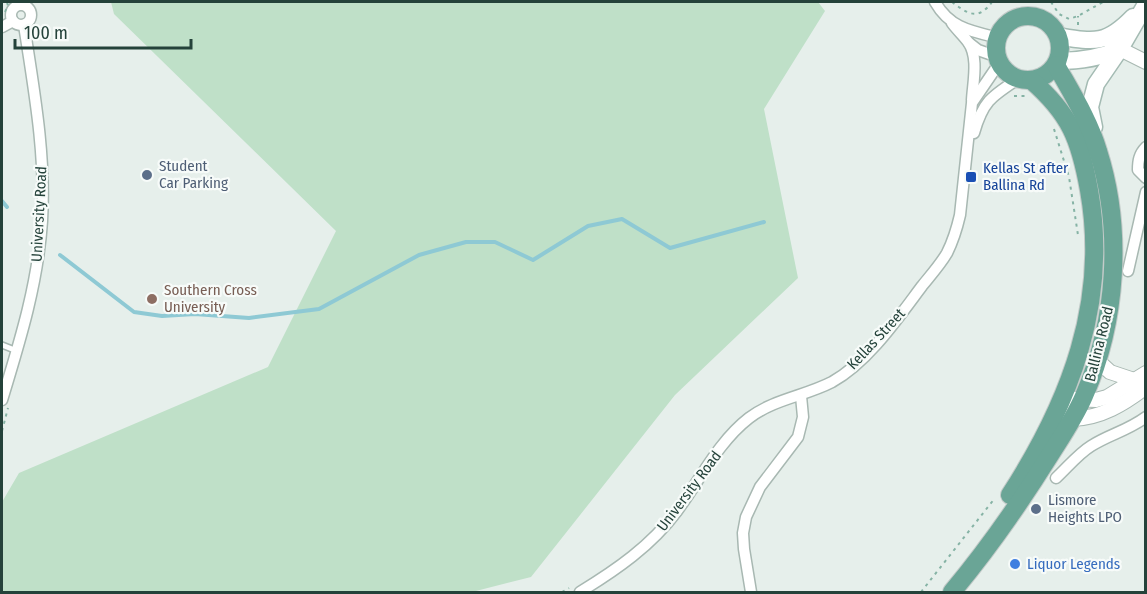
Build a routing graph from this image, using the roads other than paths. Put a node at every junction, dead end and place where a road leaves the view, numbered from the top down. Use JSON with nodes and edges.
{"nodes":[{"id":1,"x":935,"y":2,"type":"edge"},
{"id":2,"x":1012,"y":2,"type":"edge"},
{"id":3,"x":1036,"y":2,"type":"edge"},
{"id":4,"x":1146,"y":4,"type":"edge"},
{"id":5,"x":1046,"y":21,"type":"junction"},
{"id":6,"x":952,"y":23,"type":"junction"},
{"id":7,"x":2,"y":27,"type":"edge"},
{"id":8,"x":1003,"y":31,"type":"junction"},
{"id":9,"x":1058,"y":36,"type":"junction"},
{"id":10,"x":1103,"y":40,"type":"junction"},
{"id":11,"x":969,"y":43,"type":"junction"},
{"id":12,"x":1120,"y":49,"type":"junction"},
{"id":13,"x":999,"y":60,"type":"junction"},
{"id":14,"x":1146,"y":62,"type":"edge"},
{"id":15,"x":1057,"y":63,"type":"junction"},
{"id":16,"x":1026,"y":85,"type":"junction"},
{"id":17,"x":972,"y":103,"type":"junction"},
{"id":18,"x":1146,"y":147,"type":"edge"},
{"id":19,"x":1098,"y":148,"type":"junction"},
{"id":20,"x":966,"y":165,"type":"junction"},
{"id":21,"x":1146,"y":178,"type":"edge"},
{"id":22,"x":1146,"y":192,"type":"edge"},
{"id":23,"x":1128,"y":271,"type":"dead end"},
{"id":24,"x":2,"y":345,"type":"edge"},
{"id":25,"x":17,"y":351,"type":"junction"},
{"id":26,"x":1097,"y":360,"type":"junction"},
{"id":27,"x":1142,"y":380,"type":"edge"},
{"id":28,"x":801,"y":396,"type":"junction"},
{"id":29,"x":1083,"y":399,"type":"junction"},
{"id":30,"x":2,"y":400,"type":"edge"},
{"id":31,"x":1146,"y":417,"type":"edge"},
{"id":32,"x":1073,"y":420,"type":"junction"},
{"id":33,"x":1050,"y":427,"type":"junction"},
{"id":34,"x":1056,"y":478,"type":"dead end"},
{"id":35,"x":580,"y":592,"type":"edge"},
{"id":36,"x":751,"y":592,"type":"edge"},
{"id":37,"x":938,"y":592,"type":"edge"},
{"id":38,"x":952,"y":592,"type":"edge"}],
"edges":[{"from":1,"to":6,"type":"street"},
{"from":2,"to":8,"type":"main road"},
{"from":3,"to":5,"type":"main road"},
{"from":4,"to":10,"type":"main road"},
{"from":4,"to":12,"type":"main road"},
{"from":5,"to":8,"type":"main road"},
{"from":5,"to":9,"type":"main road"},
{"from":6,"to":8,"type":"street"},
{"from":6,"to":11,"type":"street"},
{"from":7,"to":25,"type":"street","name":"University Road"},
{"from":8,"to":13,"type":"main road"},
{"from":9,"to":10,"type":"main road"},
{"from":9,"to":15,"type":"main road"},
{"from":10,"to":12,"type":"street"},
{"from":11,"to":13,"type":"street"},
{"from":11,"to":17,"type":"street","name":"Kellas Street"},
{"from":12,"to":14,"type":"street"},
{"from":12,"to":15,"type":"main road"},
{"from":12,"to":19,"type":"main road"},
{"from":13,"to":16,"type":"main road"},
{"from":13,"to":17,"type":"street","name":"Kellas Street"},
{"from":15,"to":16,"type":"main road"},
{"from":15,"to":19,"type":"main road","name":"Ballina Road"},
{"from":16,"to":20,"type":"street","name":"Kellas Street"},
{"from":16,"to":33,"type":"main road","name":"Ballina Road"},
{"from":17,"to":20,"type":"street","name":"Kellas Street"},
{"from":18,"to":21,"type":"street"},
{"from":19,"to":26,"type":"main road","name":"Ballina Road"},
{"from":20,"to":28,"type":"street","name":"Kellas Street"},
{"from":22,"to":23,"type":"street"},
{"from":24,"to":25,"type":"lane"},
{"from":25,"to":30,"type":"street","name":"University Road"},
{"from":26,"to":27,"type":"street"},
{"from":26,"to":29,"type":"main road","name":"Ballina Road"},
{"from":27,"to":29,"type":"street"},
{"from":27,"to":32,"type":"street"},
{"from":28,"to":35,"type":"street","name":"University Road"},
{"from":28,"to":36,"type":"street"},
{"from":29,"to":32,"type":"main road","name":"Ballina Road"},
{"from":29,"to":33,"type":"street"},
{"from":31,"to":34,"type":"street"},
{"from":32,"to":38,"type":"main road","name":"Ballina Road"},
{"from":33,"to":37,"type":"main road","name":"Ballina Road"}]}
